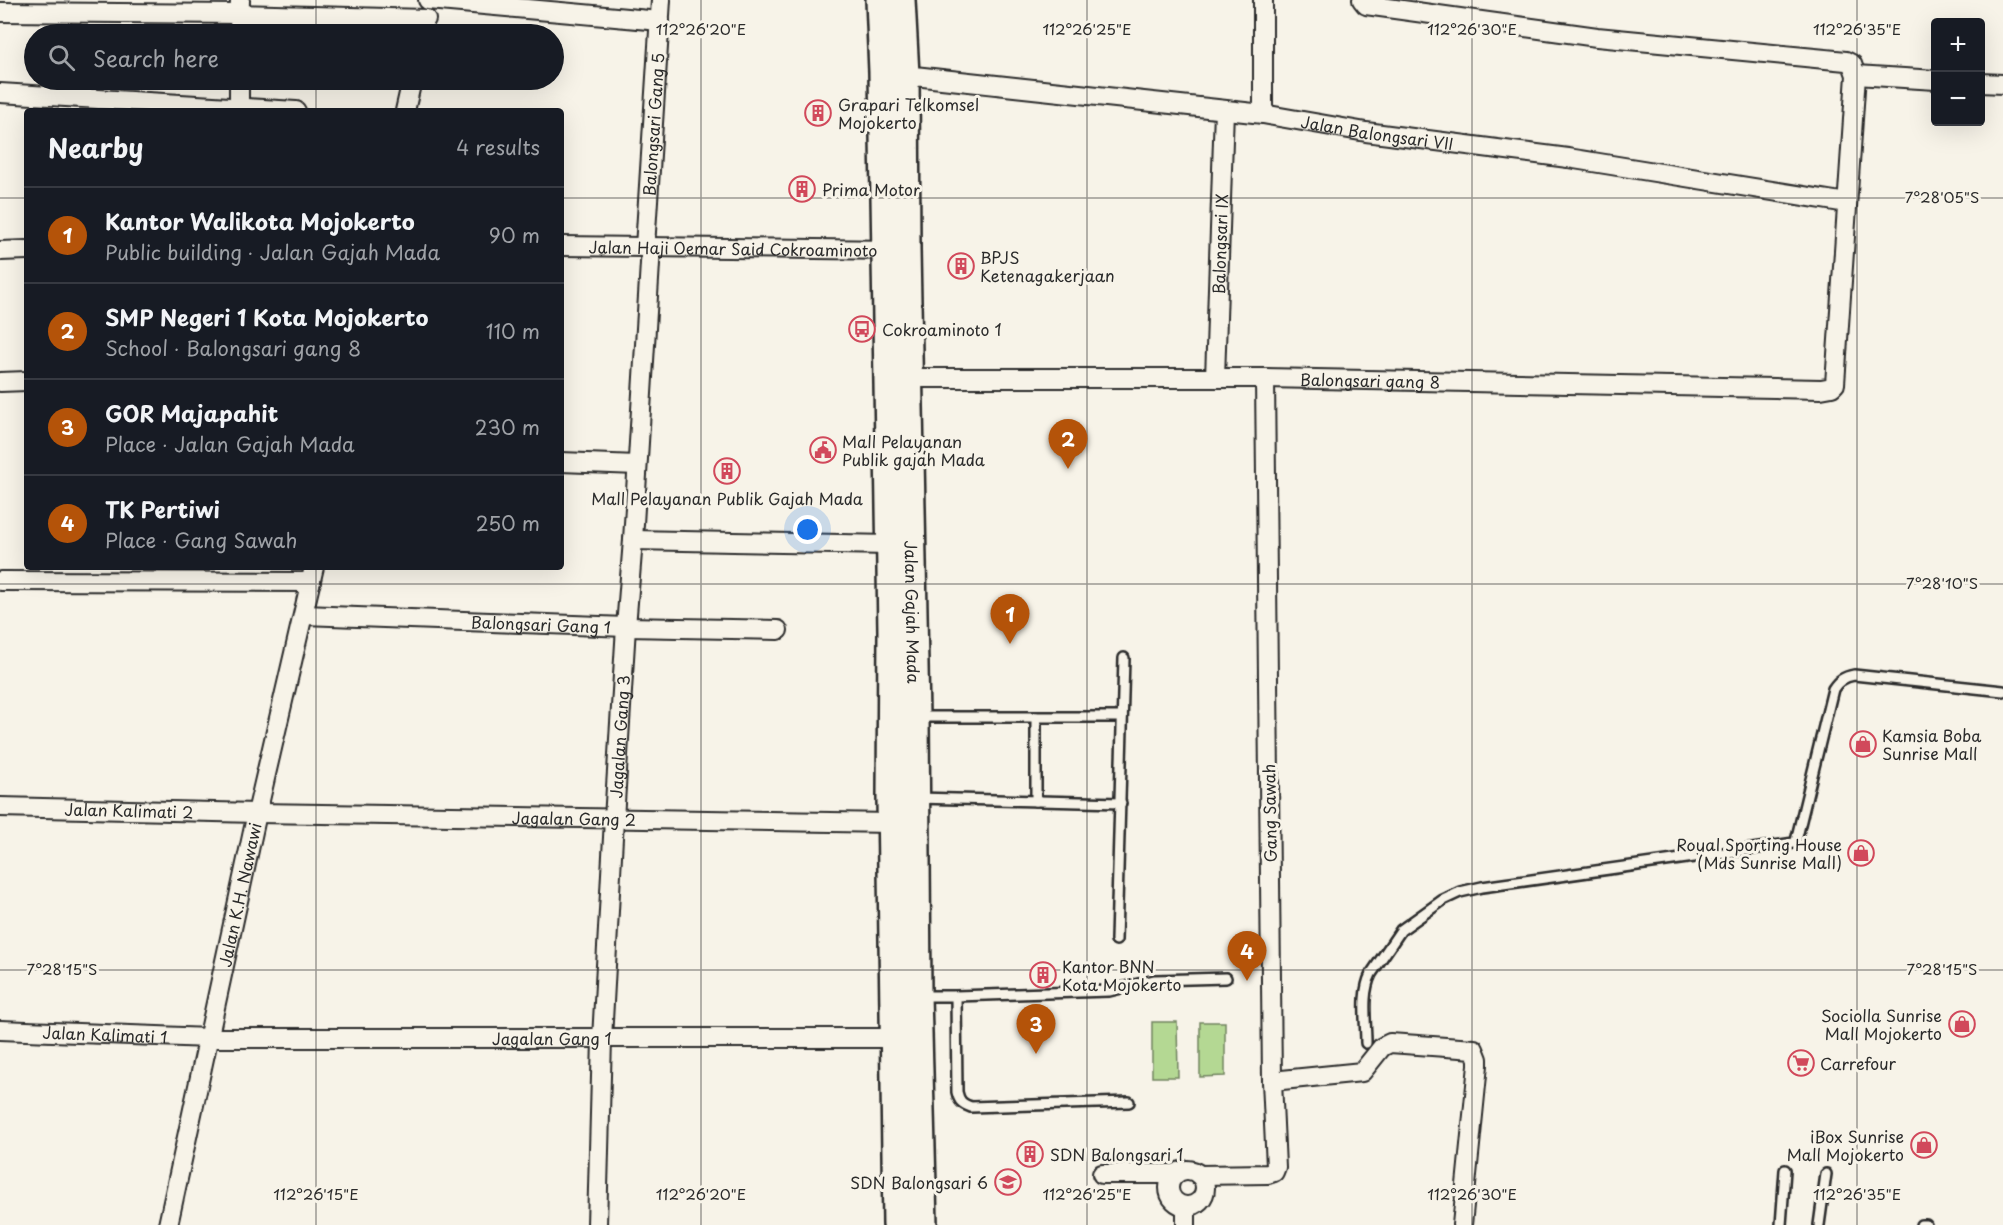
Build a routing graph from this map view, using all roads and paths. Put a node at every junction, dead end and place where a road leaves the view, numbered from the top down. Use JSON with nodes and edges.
{"nodes":[{"id":1,"x":428,"y":0,"type":"edge"},
{"id":2,"x":661,"y":0,"type":"edge"},
{"id":3,"x":880,"y":0,"type":"edge"},
{"id":4,"x":901,"y":0,"type":"edge"},
{"id":5,"x":1263,"y":0,"type":"edge"},
{"id":6,"x":1362,"y":1,"type":"edge"},
{"id":7,"x":239,"y":7,"type":"edge"},
{"id":8,"x":0,"y":12,"type":"edge"},
{"id":9,"x":660,"y":21,"type":"junction"},
{"id":10,"x":239,"y":24,"type":"edge"},
{"id":11,"x":396,"y":24,"type":"edge"},
{"id":12,"x":424,"y":24,"type":"edge"},
{"id":13,"x":905,"y":75,"type":"junction"},
{"id":14,"x":1856,"y":75,"type":"junction"},
{"id":15,"x":1931,"y":80,"type":"edge"},
{"id":16,"x":1985,"y":82,"type":"edge"},
{"id":17,"x":2003,"y":84,"type":"edge"},
{"id":18,"x":239,"y":90,"type":"edge"},
{"id":19,"x":410,"y":90,"type":"edge"},
{"id":20,"x":0,"y":93,"type":"edge"},
{"id":21,"x":239,"y":107,"type":"junction"},
{"id":22,"x":253,"y":108,"type":"edge"},
{"id":23,"x":406,"y":108,"type":"edge"},
{"id":24,"x":1224,"y":110,"type":"junction"},
{"id":25,"x":1263,"y":114,"type":"junction"},
{"id":26,"x":1847,"y":203,"type":"junction"},
{"id":27,"x":564,"y":246,"type":"edge"},
{"id":28,"x":648,"y":247,"type":"junction"},
{"id":29,"x":0,"y":250,"type":"edge"},
{"id":30,"x":24,"y":250,"type":"edge"},
{"id":31,"x":895,"y":250,"type":"junction"},
{"id":32,"x":1215,"y":378,"type":"junction"},
{"id":33,"x":1265,"y":378,"type":"junction"},
{"id":34,"x":24,"y":381,"type":"edge"},
{"id":35,"x":0,"y":382,"type":"edge"},
{"id":36,"x":902,"y":395,"type":"junction"},
{"id":37,"x":564,"y":462,"type":"edge"},
{"id":38,"x":638,"y":465,"type":"junction"},
{"id":39,"x":633,"y":540,"type":"junction"},
{"id":40,"x":890,"y":545,"type":"junction"},
{"id":41,"x":313,"y":575,"type":"edge"},
{"id":42,"x":0,"y":581,"type":"edge"},
{"id":43,"x":304,"y":615,"type":"junction"},
{"id":44,"x":626,"y":627,"type":"junction"},
{"id":45,"x":778,"y":630,"type":"dead end"},
{"id":46,"x":1124,"y":658,"type":"dead end"},
{"id":47,"x":2003,"y":692,"type":"edge"},
{"id":48,"x":903,"y":717,"type":"junction"},
{"id":49,"x":1036,"y":717,"type":"junction"},
{"id":50,"x":1122,"y":717,"type":"junction"},
{"id":51,"x":1036,"y":801,"type":"junction"},
{"id":52,"x":901,"y":803,"type":"junction"},
{"id":53,"x":1121,"y":803,"type":"junction"},
{"id":54,"x":0,"y":807,"type":"edge"},
{"id":55,"x":257,"y":813,"type":"junction"},
{"id":56,"x":614,"y":819,"type":"junction"},
{"id":57,"x":1116,"y":940,"type":"dead end"},
{"id":58,"x":1226,"y":978,"type":"dead end"},
{"id":59,"x":916,"y":995,"type":"junction"},
{"id":60,"x":956,"y":996,"type":"junction"},
{"id":61,"x":0,"y":1030,"type":"edge"},
{"id":62,"x":208,"y":1038,"type":"junction"},
{"id":63,"x":895,"y":1038,"type":"junction"},
{"id":64,"x":602,"y":1039,"type":"junction"},
{"id":65,"x":1366,"y":1043,"type":"dead end"},
{"id":66,"x":1272,"y":1081,"type":"junction"},
{"id":67,"x":1129,"y":1102,"type":"dead end"},
{"id":68,"x":1785,"y":1170,"type":"dead end"},
{"id":69,"x":1102,"y":1174,"type":"dead end"},
{"id":70,"x":1176,"y":1174,"type":"junction"},
{"id":71,"x":1826,"y":1174,"type":"dead end"},
{"id":72,"x":1199,"y":1175,"type":"junction"},
{"id":73,"x":1186,"y":1206,"type":"junction"},
{"id":74,"x":168,"y":1225,"type":"edge"},
{"id":75,"x":597,"y":1225,"type":"edge"},
{"id":76,"x":897,"y":1225,"type":"edge"},
{"id":77,"x":923,"y":1225,"type":"edge"},
{"id":78,"x":1186,"y":1225,"type":"edge"},
{"id":79,"x":1462,"y":1225,"type":"edge"},
{"id":80,"x":1781,"y":1225,"type":"edge"},
{"id":81,"x":1819,"y":1225,"type":"edge"},
{"id":82,"x":1921,"y":1225,"type":"edge"},
{"id":83,"x":1926,"y":1225,"type":"edge"}],
"edges":[{"from":1,"to":9,"type":"street"},
{"from":1,"to":12,"type":"street"},
{"from":2,"to":9,"type":"street","name":"Balongsari Gang 5"},
{"from":3,"to":31,"type":"main road","name":"Jalan Gajah Mada"},
{"from":4,"to":13,"type":"main road","name":"Jalan Gajah Mada"},
{"from":5,"to":25,"type":"street"},
{"from":6,"to":14,"type":"street"},
{"from":7,"to":8,"type":"street"},
{"from":7,"to":10,"type":"street"},
{"from":7,"to":11,"type":"street"},
{"from":9,"to":28,"type":"street","name":"Balongsari Gang 5"},
{"from":13,"to":24,"type":"street","name":"Jalan Balongsari VII"},
{"from":13,"to":31,"type":"main road","name":"Jalan Gajah Mada"},
{"from":14,"to":15,"type":"street"},
{"from":14,"to":26,"type":"street"},
{"from":16,"to":17,"type":"street"},
{"from":18,"to":21,"type":"street"},
{"from":19,"to":23,"type":"street"},
{"from":20,"to":21,"type":"street"},
{"from":21,"to":22,"type":"street"},
{"from":24,"to":25,"type":"street","name":"Jalan Balongsari VII"},
{"from":24,"to":32,"type":"street","name":"Balongsari IX"},
{"from":25,"to":26,"type":"street","name":"Jalan Balongsari VII"},
{"from":26,"to":33,"type":"street","name":"Balongsari gang 8"},
{"from":27,"to":28,"type":"street","name":"Jalan Haji Oemar Said Cokroaminoto"},
{"from":28,"to":31,"type":"street","name":"Jalan Haji Oemar Said Cokroaminoto"},
{"from":28,"to":38,"type":"street","name":"Jagalan Gang 3"},
{"from":29,"to":30,"type":"street"},
{"from":31,"to":36,"type":"main road","name":"Jalan Gajah Mada"},
{"from":32,"to":33,"type":"street","name":"Balongsari gang 8"},
{"from":32,"to":36,"type":"street","name":"Balongsari gang 8"},
{"from":33,"to":66,"type":"street","name":"Gang Sawah"},
{"from":34,"to":35,"type":"street"},
{"from":36,"to":40,"type":"main road","name":"Jalan Gajah Mada"},
{"from":36,"to":48,"type":"main road","name":"Jalan Gajah Mada"},
{"from":37,"to":38,"type":"street"},
{"from":38,"to":39,"type":"street","name":"Jagalan Gang 3"},
{"from":39,"to":40,"type":"street"},
{"from":39,"to":44,"type":"street","name":"Jagalan Gang 3"},
{"from":40,"to":48,"type":"main road","name":"Jalan Gajah Mada"},
{"from":41,"to":42,"type":"street"},
{"from":41,"to":43,"type":"street","name":"Jalan K.H. Nawawi"},
{"from":43,"to":44,"type":"street","name":"Balongsari Gang 1"},
{"from":43,"to":55,"type":"street","name":"Jalan K.H. Nawawi"},
{"from":44,"to":45,"type":"street","name":"Balongsari Gang 1"},
{"from":44,"to":56,"type":"street","name":"Jagalan Gang 3"},
{"from":46,"to":50,"type":"lane"},
{"from":47,"to":65,"type":"lane"},
{"from":48,"to":49,"type":"lane"},
{"from":48,"to":52,"type":"main road","name":"Jalan Gajah Mada"},
{"from":49,"to":50,"type":"lane"},
{"from":49,"to":51,"type":"lane"},
{"from":50,"to":53,"type":"lane"},
{"from":51,"to":52,"type":"lane"},
{"from":51,"to":53,"type":"lane"},
{"from":52,"to":56,"type":"street","name":"Jagalan Gang 2"},
{"from":52,"to":59,"type":"main road","name":"Jalan Gajah Mada"},
{"from":52,"to":63,"type":"main road","name":"Jalan Gajah Mada"},
{"from":53,"to":57,"type":"lane"},
{"from":54,"to":55,"type":"street","name":"Jalan Kalimati 2"},
{"from":55,"to":56,"type":"street","name":"Jagalan Gang 2"},
{"from":55,"to":62,"type":"street","name":"Jalan K.H. Nawawi"},
{"from":56,"to":64,"type":"street","name":"Jagalan Gang 3"},
{"from":58,"to":60,"type":"lane"},
{"from":59,"to":60,"type":"lane"},
{"from":59,"to":77,"type":"main road","name":"Jalan Gajah Mada"},
{"from":60,"to":67,"type":"lane"},
{"from":61,"to":62,"type":"street","name":"Jalan Kalimati 1"},
{"from":62,"to":64,"type":"street","name":"Jagalan Gang 1"},
{"from":62,"to":74,"type":"street","name":"Jalan K.H. Nawawi"},
{"from":63,"to":64,"type":"street","name":"Jagalan Gang 1"},
{"from":63,"to":76,"type":"main road","name":"Jalan Gajah Mada"},
{"from":64,"to":75,"type":"street","name":"Jagalan Gang 3"},
{"from":66,"to":72,"type":"street","name":"Gang Sawah"},
{"from":66,"to":79,"type":"street"},
{"from":68,"to":80,"type":"lane"},
{"from":69,"to":70,"type":"street"},
{"from":70,"to":72,"type":"street"},
{"from":70,"to":73,"type":"street"},
{"from":71,"to":81,"type":"lane"},
{"from":72,"to":73,"type":"street"},
{"from":73,"to":78,"type":"street"},
{"from":82,"to":83,"type":"lane"}]}
